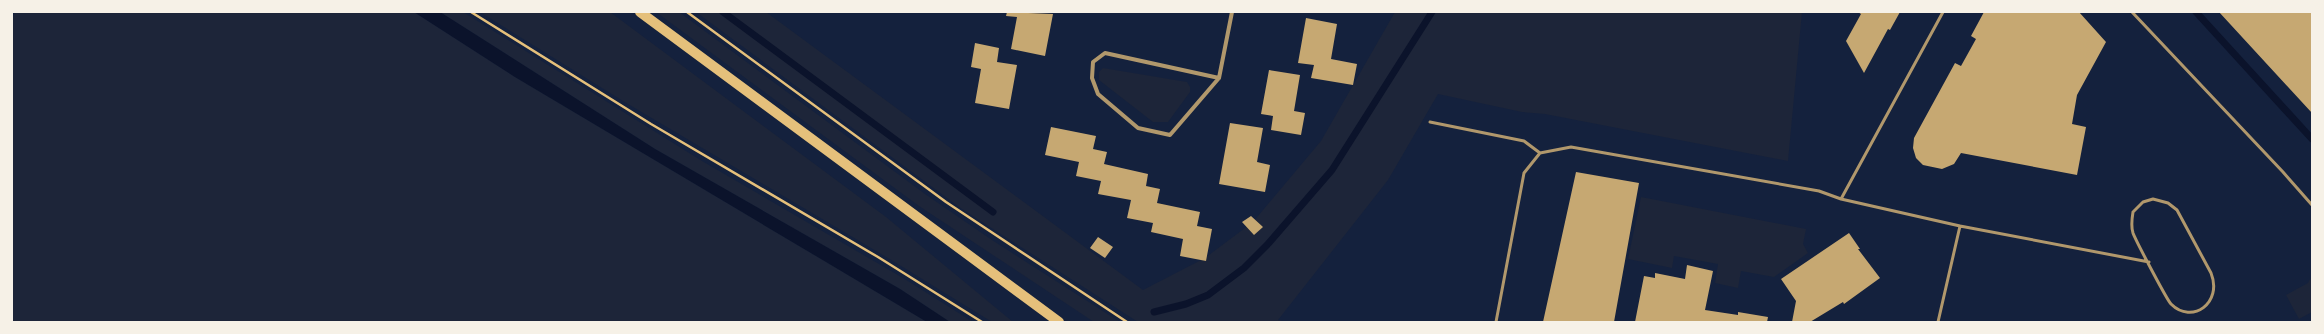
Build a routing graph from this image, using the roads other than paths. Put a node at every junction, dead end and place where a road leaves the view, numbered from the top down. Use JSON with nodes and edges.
{"nodes":[{"id":1,"x":640,"y":12,"type":"edge"},
{"id":2,"x":1232,"y":12,"type":"edge"},
{"id":3,"x":1943,"y":12,"type":"edge"},
{"id":4,"x":2132,"y":12,"type":"edge"},
{"id":5,"x":1218,"y":78,"type":"junction"},
{"id":6,"x":1430,"y":122,"type":"dead end"},
{"id":7,"x":1540,"y":153,"type":"junction"},
{"id":8,"x":1841,"y":198,"type":"junction"},
{"id":9,"x":2312,"y":205,"type":"edge"},
{"id":10,"x":1960,"y":226,"type":"junction"},
{"id":11,"x":2149,"y":262,"type":"junction"},
{"id":12,"x":1059,"y":322,"type":"edge"},
{"id":13,"x":1496,"y":322,"type":"edge"},
{"id":14,"x":1938,"y":322,"type":"edge"}],
"edges":[{"from":1,"to":12,"type":"main road"},
{"from":2,"to":5,"type":"street"},
{"from":3,"to":8,"type":"lane"},
{"from":4,"to":9,"type":"lane"},
{"from":5,"to":5,"type":"street"},
{"from":6,"to":7,"type":"lane"},
{"from":7,"to":8,"type":"lane"},
{"from":7,"to":13,"type":"lane"},
{"from":8,"to":10,"type":"lane"},
{"from":10,"to":11,"type":"lane"},
{"from":10,"to":14,"type":"lane"},
{"from":11,"to":11,"type":"lane"}]}
